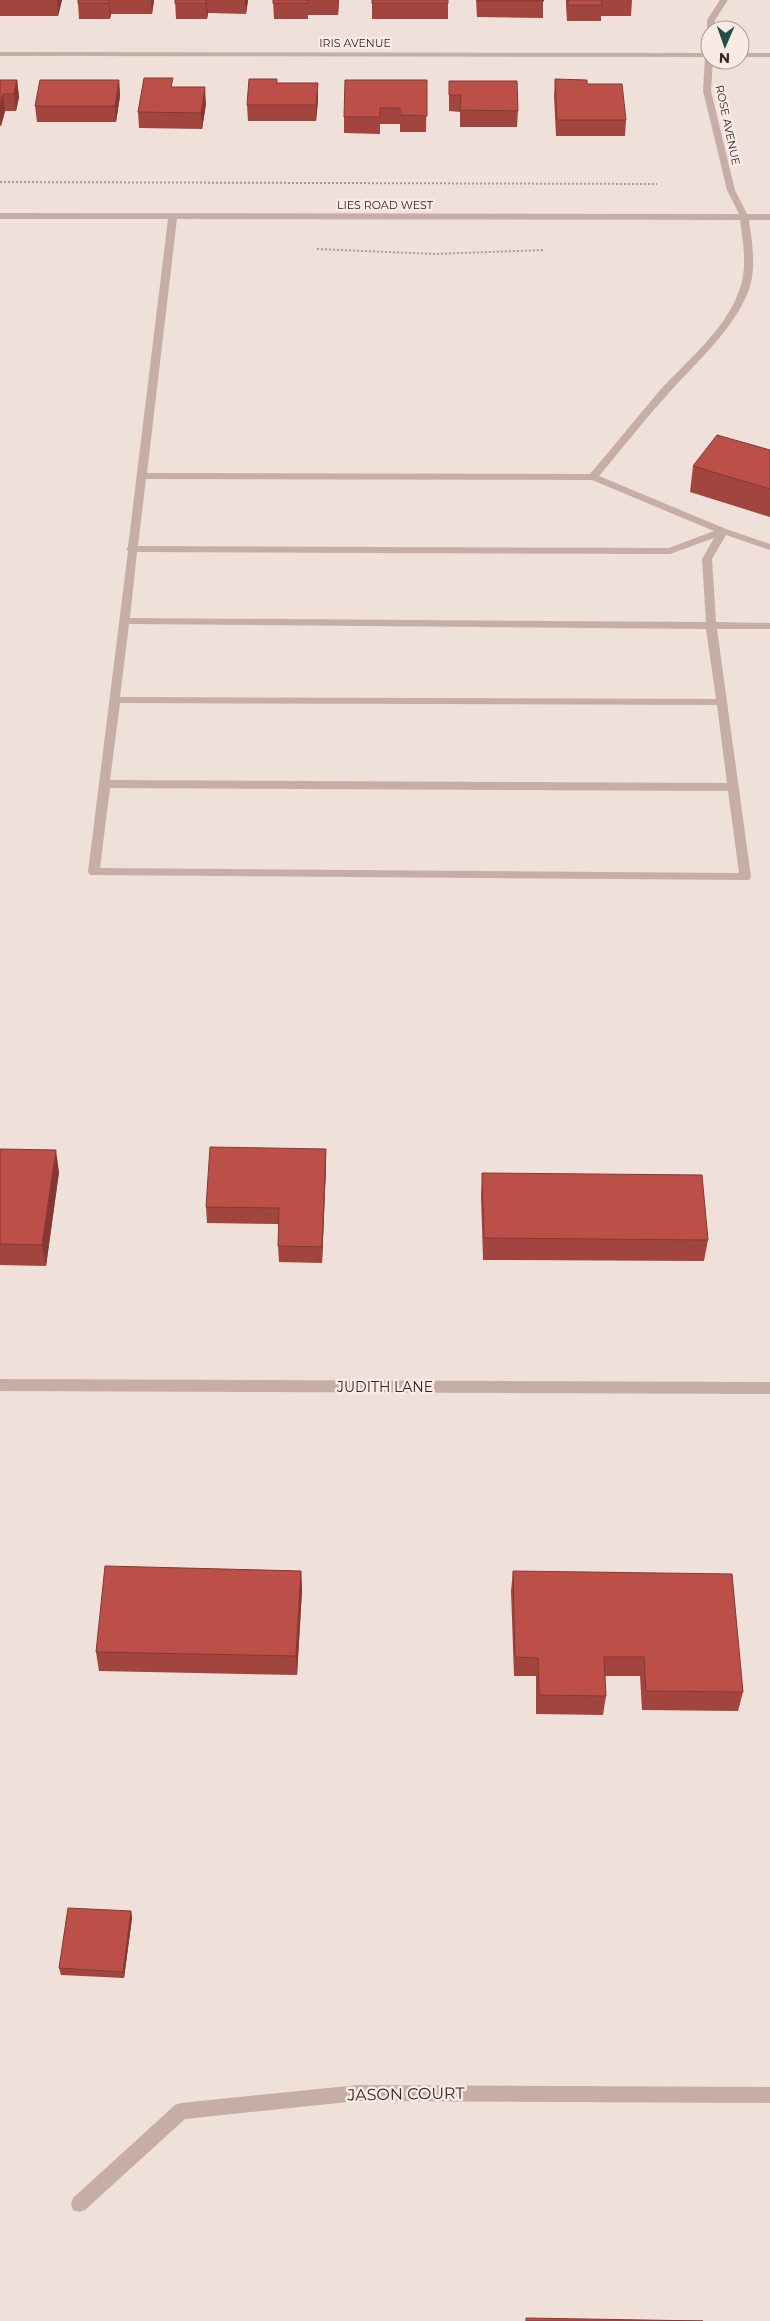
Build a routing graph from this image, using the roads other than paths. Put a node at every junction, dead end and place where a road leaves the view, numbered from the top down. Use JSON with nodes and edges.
{"nodes":[{"id":1,"x":724,"y":0,"type":"edge"},
{"id":2,"x":711,"y":20,"type":"edge"},
{"id":3,"x":0,"y":54,"type":"edge"},
{"id":4,"x":700,"y":55,"type":"edge"},
{"id":5,"x":750,"y":55,"type":"edge"},
{"id":6,"x":770,"y":55,"type":"edge"},
{"id":7,"x":708,"y":70,"type":"edge"},
{"id":8,"x":0,"y":216,"type":"edge"},
{"id":9,"x":173,"y":216,"type":"junction"},
{"id":10,"x":744,"y":217,"type":"junction"},
{"id":11,"x":770,"y":217,"type":"edge"},
{"id":12,"x":143,"y":476,"type":"junction"},
{"id":13,"x":593,"y":477,"type":"junction"},
{"id":14,"x":723,"y":531,"type":"junction"},
{"id":15,"x":770,"y":546,"type":"edge"},
{"id":16,"x":131,"y":549,"type":"junction"},
{"id":17,"x":124,"y":621,"type":"junction"},
{"id":18,"x":712,"y":625,"type":"junction"},
{"id":19,"x":770,"y":626,"type":"edge"},
{"id":20,"x":114,"y":700,"type":"junction"},
{"id":21,"x":721,"y":702,"type":"junction"},
{"id":22,"x":104,"y":784,"type":"junction"},
{"id":23,"x":733,"y":787,"type":"junction"},
{"id":24,"x":0,"y":1385,"type":"edge"},
{"id":25,"x":770,"y":1388,"type":"edge"},
{"id":26,"x":770,"y":2095,"type":"edge"},
{"id":27,"x":79,"y":2204,"type":"dead end"}],
"edges":[{"from":1,"to":2,"type":"street"},
{"from":3,"to":4,"type":"street","name":"IRIS AVENUE"},
{"from":5,"to":6,"type":"street"},
{"from":7,"to":10,"type":"street","name":"ROSE AVENUE"},
{"from":8,"to":9,"type":"street","name":"LIES ROAD WEST"},
{"from":9,"to":10,"type":"street","name":"LIES ROAD WEST"},
{"from":9,"to":12,"type":"street"},
{"from":10,"to":11,"type":"street","name":"LIES ROAD WEST"},
{"from":10,"to":13,"type":"street","name":"ROSE AVENUE"},
{"from":12,"to":13,"type":"street"},
{"from":12,"to":16,"type":"street"},
{"from":13,"to":14,"type":"street"},
{"from":14,"to":15,"type":"street"},
{"from":14,"to":16,"type":"street"},
{"from":14,"to":18,"type":"street"},
{"from":16,"to":17,"type":"street"},
{"from":17,"to":18,"type":"street"},
{"from":17,"to":20,"type":"street"},
{"from":18,"to":19,"type":"street"},
{"from":18,"to":21,"type":"street"},
{"from":20,"to":21,"type":"street"},
{"from":20,"to":22,"type":"street"},
{"from":21,"to":23,"type":"street"},
{"from":22,"to":23,"type":"street"},
{"from":22,"to":23,"type":"street"},
{"from":24,"to":25,"type":"street","name":"JUDITH LANE"},
{"from":26,"to":27,"type":"street","name":"JASON COURT"}]}
